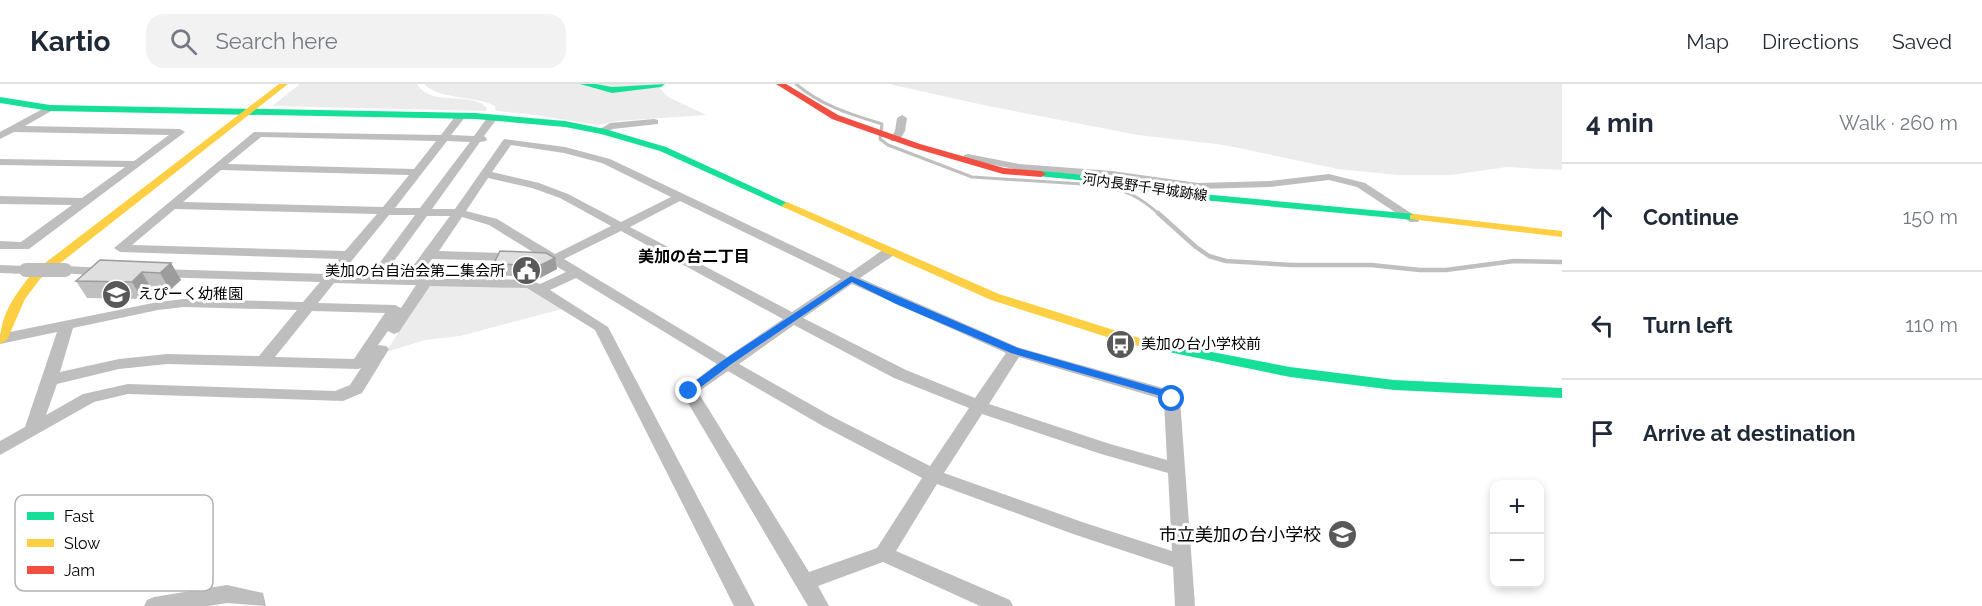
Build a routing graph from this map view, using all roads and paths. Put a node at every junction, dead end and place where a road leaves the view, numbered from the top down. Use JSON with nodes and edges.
{"nodes":[{"id":1,"x":284,"y":84,"type":"edge"},
{"id":2,"x":584,"y":84,"type":"edge"},
{"id":3,"x":661,"y":84,"type":"edge"},
{"id":4,"x":780,"y":84,"type":"edge"},
{"id":5,"x":0,"y":100,"type":"edge"},
{"id":6,"x":50,"y":108,"type":"junction"},
{"id":7,"x":247,"y":112,"type":"junction"},
{"id":8,"x":461,"y":116,"type":"junction"},
{"id":9,"x":902,"y":118,"type":"dead end"},
{"id":10,"x":491,"y":120,"type":"dead end"},
{"id":11,"x":654,"y":122,"type":"dead end"},
{"id":12,"x":12,"y":129,"type":"junction"},
{"id":13,"x":602,"y":131,"type":"junction"},
{"id":14,"x":0,"y":136,"type":"edge"},
{"id":15,"x":885,"y":136,"type":"junction"},
{"id":16,"x":444,"y":138,"type":"junction"},
{"id":17,"x":480,"y":139,"type":"junction"},
{"id":18,"x":0,"y":162,"type":"edge"},
{"id":19,"x":136,"y":164,"type":"junction"},
{"id":20,"x":217,"y":167,"type":"junction"},
{"id":21,"x":1003,"y":171,"type":"junction"},
{"id":22,"x":417,"y":172,"type":"junction"},
{"id":23,"x":485,"y":174,"type":"junction"},
{"id":24,"x":679,"y":196,"type":"junction"},
{"id":25,"x":0,"y":200,"type":"edge"},
{"id":26,"x":84,"y":202,"type":"junction"},
{"id":27,"x":171,"y":205,"type":"junction"},
{"id":28,"x":387,"y":210,"type":"junction"},
{"id":29,"x":424,"y":211,"type":"junction"},
{"id":30,"x":459,"y":213,"type":"junction"},
{"id":31,"x":1414,"y":219,"type":"junction"},
{"id":32,"x":622,"y":226,"type":"junction"},
{"id":33,"x":1562,"y":234,"type":"edge"},
{"id":34,"x":0,"y":245,"type":"edge"},
{"id":35,"x":889,"y":252,"type":"junction"},
{"id":36,"x":350,"y":255,"type":"junction"},
{"id":37,"x":430,"y":255,"type":"junction"},
{"id":38,"x":554,"y":258,"type":"junction"},
{"id":39,"x":0,"y":269,"type":"edge"},
{"id":40,"x":120,"y":272,"type":"edge"},
{"id":41,"x":577,"y":272,"type":"junction"},
{"id":42,"x":143,"y":273,"type":"edge"},
{"id":43,"x":331,"y":278,"type":"junction"},
{"id":44,"x":374,"y":279,"type":"junction"},
{"id":45,"x":851,"y":279,"type":"junction"},
{"id":46,"x":409,"y":281,"type":"junction"},
{"id":47,"x":426,"y":281,"type":"junction"},
{"id":48,"x":539,"y":290,"type":"junction"},
{"id":49,"x":309,"y":305,"type":"junction"},
{"id":50,"x":792,"y":318,"type":"junction"},
{"id":51,"x":66,"y":326,"type":"junction"},
{"id":52,"x":0,"y":339,"type":"edge"},
{"id":53,"x":1015,"y":351,"type":"junction"},
{"id":54,"x":264,"y":361,"type":"junction"},
{"id":55,"x":726,"y":363,"type":"junction"},
{"id":56,"x":50,"y":380,"type":"junction"},
{"id":57,"x":1562,"y":393,"type":"edge"},
{"id":58,"x":977,"y":407,"type":"junction"},
{"id":59,"x":32,"y":431,"type":"junction"},
{"id":60,"x":0,"y":449,"type":"edge"},
{"id":61,"x":1177,"y":470,"type":"junction"},
{"id":62,"x":934,"y":476,"type":"junction"},
{"id":63,"x":884,"y":554,"type":"junction"},
{"id":64,"x":1182,"y":562,"type":"junction"},
{"id":65,"x":804,"y":582,"type":"junction"},
{"id":66,"x":154,"y":606,"type":"edge"},
{"id":67,"x":256,"y":606,"type":"edge"},
{"id":68,"x":745,"y":606,"type":"edge"},
{"id":69,"x":819,"y":606,"type":"edge"},
{"id":70,"x":1003,"y":606,"type":"edge"},
{"id":71,"x":1185,"y":606,"type":"edge"}],
"edges":[{"from":1,"to":7,"type":"street"},
{"from":2,"to":3,"type":"street"},
{"from":4,"to":15,"type":"street","name":"河内長野千早城跡線"},
{"from":5,"to":6,"type":"street"},
{"from":6,"to":7,"type":"street"},
{"from":6,"to":12,"type":"street"},
{"from":7,"to":8,"type":"street"},
{"from":7,"to":52,"type":"street"},
{"from":8,"to":13,"type":"street"},
{"from":8,"to":16,"type":"street"},
{"from":9,"to":15,"type":"street"},
{"from":10,"to":17,"type":"street"},
{"from":11,"to":13,"type":"street"},
{"from":12,"to":14,"type":"street"},
{"from":12,"to":19,"type":"street"},
{"from":13,"to":35,"type":"street"},
{"from":15,"to":21,"type":"street","name":"河内長野千早城跡線"},
{"from":16,"to":17,"type":"street"},
{"from":16,"to":20,"type":"street"},
{"from":16,"to":22,"type":"street"},
{"from":17,"to":29,"type":"street"},
{"from":18,"to":19,"type":"street"},
{"from":19,"to":26,"type":"street"},
{"from":20,"to":22,"type":"street"},
{"from":20,"to":27,"type":"street"},
{"from":21,"to":31,"type":"street","name":"河内長野千早城跡線"},
{"from":21,"to":31,"type":"street"},
{"from":22,"to":28,"type":"street"},
{"from":23,"to":24,"type":"street"},
{"from":23,"to":30,"type":"street"},
{"from":23,"to":32,"type":"street"},
{"from":24,"to":32,"type":"street"},
{"from":24,"to":45,"type":"street"},
{"from":25,"to":26,"type":"street"},
{"from":26,"to":34,"type":"street"},
{"from":27,"to":28,"type":"street"},
{"from":27,"to":36,"type":"street"},
{"from":28,"to":29,"type":"street"},
{"from":28,"to":36,"type":"street"},
{"from":29,"to":30,"type":"street"},
{"from":29,"to":44,"type":"street"},
{"from":30,"to":37,"type":"street"},
{"from":30,"to":38,"type":"street"},
{"from":31,"to":33,"type":"street","name":"河内長野千早城跡線"},
{"from":32,"to":38,"type":"street"},
{"from":32,"to":50,"type":"street"},
{"from":35,"to":45,"type":"street"},
{"from":35,"to":57,"type":"street"},
{"from":36,"to":43,"type":"street"},
{"from":37,"to":38,"type":"street"},
{"from":37,"to":46,"type":"street"},
{"from":38,"to":41,"type":"street"},
{"from":39,"to":40,"type":"street","bridge":true},
{"from":41,"to":48,"type":"street"},
{"from":41,"to":55,"type":"street"},
{"from":42,"to":43,"type":"street"},
{"from":43,"to":44,"type":"street"},
{"from":43,"to":49,"type":"street"},
{"from":44,"to":46,"type":"street"},
{"from":45,"to":50,"type":"street"},
{"from":45,"to":53,"type":"street"},
{"from":46,"to":47,"type":"street"},
{"from":47,"to":48,"type":"street"},
{"from":47,"to":59,"type":"street"},
{"from":48,"to":68,"type":"street"},
{"from":49,"to":51,"type":"street"},
{"from":49,"to":54,"type":"street"},
{"from":49,"to":54,"type":"street"},
{"from":50,"to":55,"type":"street"},
{"from":50,"to":58,"type":"street"},
{"from":51,"to":52,"type":"street"},
{"from":51,"to":56,"type":"street"},
{"from":53,"to":58,"type":"street"},
{"from":53,"to":61,"type":"street"},
{"from":54,"to":56,"type":"street"},
{"from":55,"to":62,"type":"street"},
{"from":55,"to":65,"type":"street"},
{"from":56,"to":59,"type":"street"},
{"from":58,"to":61,"type":"street"},
{"from":58,"to":62,"type":"street"},
{"from":59,"to":60,"type":"street"},
{"from":61,"to":64,"type":"street"},
{"from":62,"to":63,"type":"street"},
{"from":62,"to":64,"type":"street"},
{"from":63,"to":65,"type":"street"},
{"from":63,"to":70,"type":"street"},
{"from":64,"to":71,"type":"street"},
{"from":65,"to":69,"type":"street"},
{"from":66,"to":67,"type":"street"}]}
